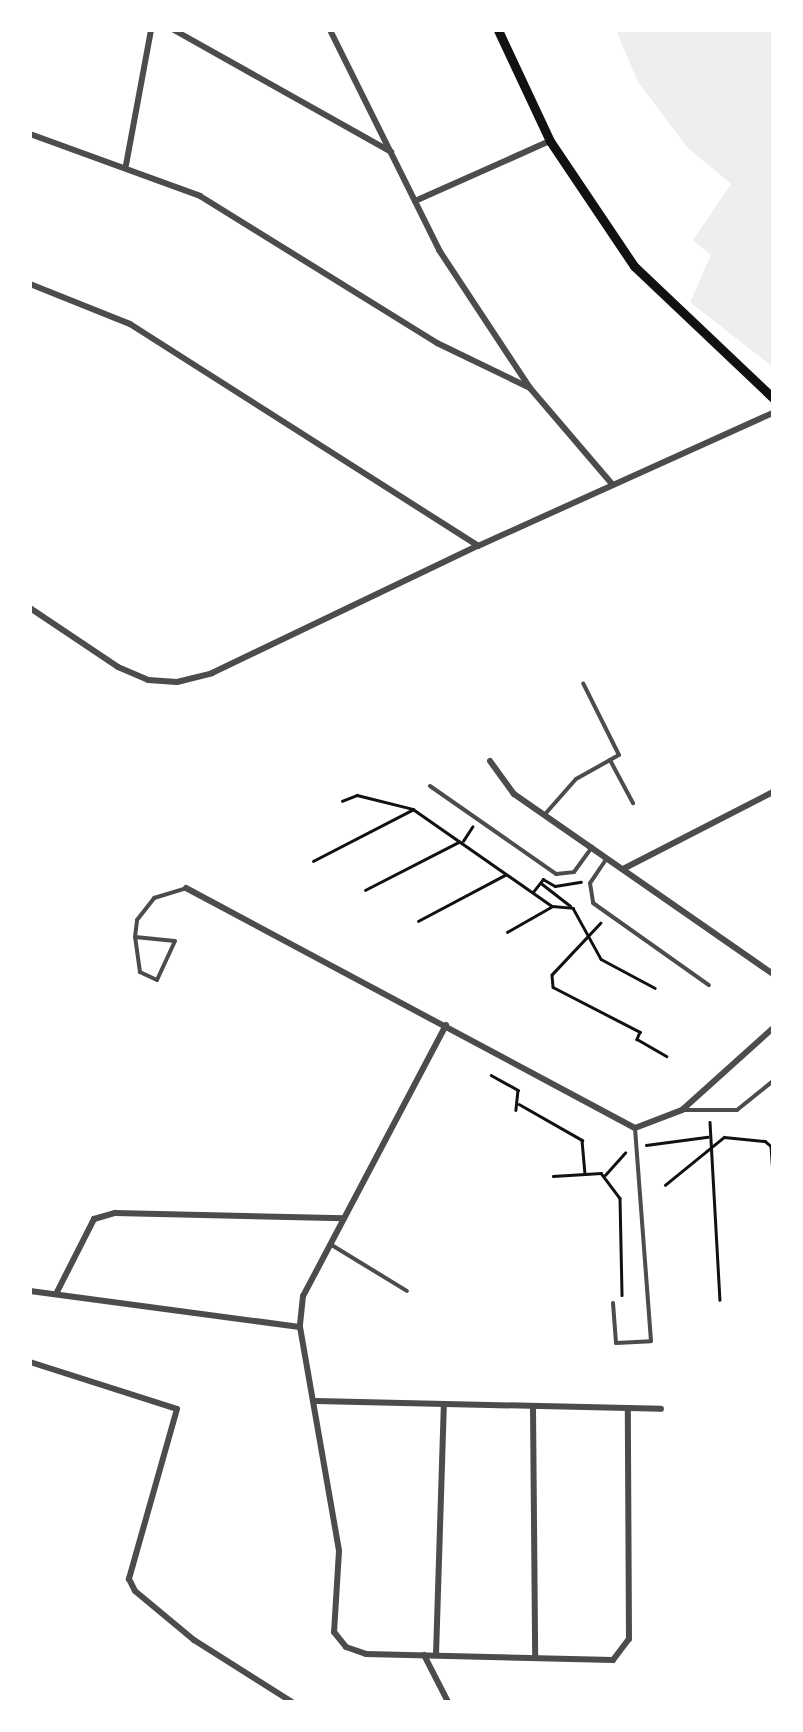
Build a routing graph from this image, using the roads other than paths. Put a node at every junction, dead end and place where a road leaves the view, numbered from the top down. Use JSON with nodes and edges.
{"nodes":[{"id":1,"x":151,"y":30,"type":"edge"},
{"id":2,"x":174,"y":30,"type":"edge"},
{"id":3,"x":330,"y":30,"type":"edge"},
{"id":4,"x":498,"y":30,"type":"edge"},
{"id":5,"x":30,"y":134,"type":"edge"},
{"id":6,"x":550,"y":141,"type":"junction"},
{"id":7,"x":391,"y":152,"type":"junction"},
{"id":8,"x":126,"y":165,"type":"junction"},
{"id":9,"x":415,"y":201,"type":"junction"},
{"id":10,"x":30,"y":284,"type":"edge"},
{"id":11,"x":530,"y":388,"type":"junction"},
{"id":12,"x":773,"y":398,"type":"edge"},
{"id":13,"x":773,"y":414,"type":"edge"},
{"id":14,"x":611,"y":484,"type":"junction"},
{"id":15,"x":478,"y":546,"type":"junction"},
{"id":16,"x":30,"y":608,"type":"edge"},
{"id":17,"x":583,"y":684,"type":"dead end"},
{"id":18,"x":610,"y":760,"type":"junction"},
{"id":19,"x":490,"y":761,"type":"dead end"},
{"id":20,"x":430,"y":786,"type":"dead end"},
{"id":21,"x":773,"y":792,"type":"edge"},
{"id":22,"x":634,"y":804,"type":"dead end"},
{"id":23,"x":545,"y":815,"type":"junction"},
{"id":24,"x":592,"y":847,"type":"junction"},
{"id":25,"x":607,"y":858,"type":"junction"},
{"id":26,"x":623,"y":869,"type":"junction"},
{"id":27,"x":186,"y":888,"type":"joint"},
{"id":28,"x":136,"y":937,"type":"junction"},
{"id":29,"x":773,"y":974,"type":"edge"},
{"id":30,"x":708,"y":984,"type":"dead end"},
{"id":31,"x":446,"y":1025,"type":"junction"},
{"id":32,"x":773,"y":1028,"type":"edge"},
{"id":33,"x":773,"y":1081,"type":"edge"},
{"id":34,"x":682,"y":1110,"type":"junction"},
{"id":35,"x":635,"y":1128,"type":"junction"},
{"id":36,"x":344,"y":1218,"type":"junction"},
{"id":37,"x":330,"y":1244,"type":"junction"},
{"id":38,"x":30,"y":1291,"type":"edge"},
{"id":39,"x":408,"y":1291,"type":"dead end"},
{"id":40,"x":57,"y":1292,"type":"junction"},
{"id":41,"x":613,"y":1303,"type":"road end"},
{"id":42,"x":300,"y":1328,"type":"junction"},
{"id":43,"x":30,"y":1362,"type":"edge"},
{"id":44,"x":316,"y":1401,"type":"junction"},
{"id":45,"x":444,"y":1406,"type":"junction"},
{"id":46,"x":533,"y":1407,"type":"junction"},
{"id":47,"x":661,"y":1409,"type":"dead end"},
{"id":48,"x":628,"y":1410,"type":"junction"},
{"id":49,"x":424,"y":1655,"type":"junction"},
{"id":50,"x":436,"y":1655,"type":"junction"},
{"id":51,"x":535,"y":1657,"type":"junction"},
{"id":52,"x":292,"y":1702,"type":"edge"},
{"id":53,"x":448,"y":1702,"type":"edge"}],
"edges":[{"from":1,"to":8,"type":"street"},
{"from":2,"to":7,"type":"street"},
{"from":3,"to":7,"type":"street"},
{"from":4,"to":6,"type":"main road"},
{"from":5,"to":8,"type":"street"},
{"from":6,"to":9,"type":"street"},
{"from":6,"to":12,"type":"main road"},
{"from":7,"to":9,"type":"street"},
{"from":8,"to":11,"type":"street"},
{"from":9,"to":11,"type":"street"},
{"from":10,"to":15,"type":"street"},
{"from":11,"to":14,"type":"street"},
{"from":13,"to":14,"type":"street"},
{"from":14,"to":15,"type":"street"},
{"from":15,"to":16,"type":"street"},
{"from":17,"to":18,"type":"lane"},
{"from":18,"to":22,"type":"lane"},
{"from":18,"to":23,"type":"lane"},
{"from":19,"to":23,"type":"street"},
{"from":20,"to":24,"type":"lane"},
{"from":21,"to":26,"type":"street"},
{"from":23,"to":24,"type":"street"},
{"from":24,"to":25,"type":"street"},
{"from":25,"to":26,"type":"street"},
{"from":25,"to":30,"type":"lane"},
{"from":26,"to":29,"type":"street"},
{"from":27,"to":28,"type":"lane"},
{"from":27,"to":31,"type":"street"},
{"from":28,"to":28,"type":"lane"},
{"from":31,"to":35,"type":"street"},
{"from":31,"to":36,"type":"street"},
{"from":32,"to":34,"type":"street"},
{"from":33,"to":34,"type":"lane"},
{"from":34,"to":35,"type":"street"},
{"from":35,"to":41,"type":"lane"},
{"from":36,"to":37,"type":"street"},
{"from":36,"to":40,"type":"street"},
{"from":37,"to":39,"type":"lane"},
{"from":37,"to":42,"type":"street"},
{"from":38,"to":40,"type":"street"},
{"from":40,"to":42,"type":"street"},
{"from":42,"to":44,"type":"street"},
{"from":43,"to":52,"type":"street"},
{"from":44,"to":45,"type":"street"},
{"from":44,"to":49,"type":"street"},
{"from":45,"to":46,"type":"street"},
{"from":45,"to":50,"type":"street"},
{"from":46,"to":48,"type":"street"},
{"from":46,"to":51,"type":"street"},
{"from":47,"to":48,"type":"street"},
{"from":48,"to":51,"type":"street"},
{"from":49,"to":50,"type":"street"},
{"from":49,"to":53,"type":"street"},
{"from":50,"to":51,"type":"street"}]}
